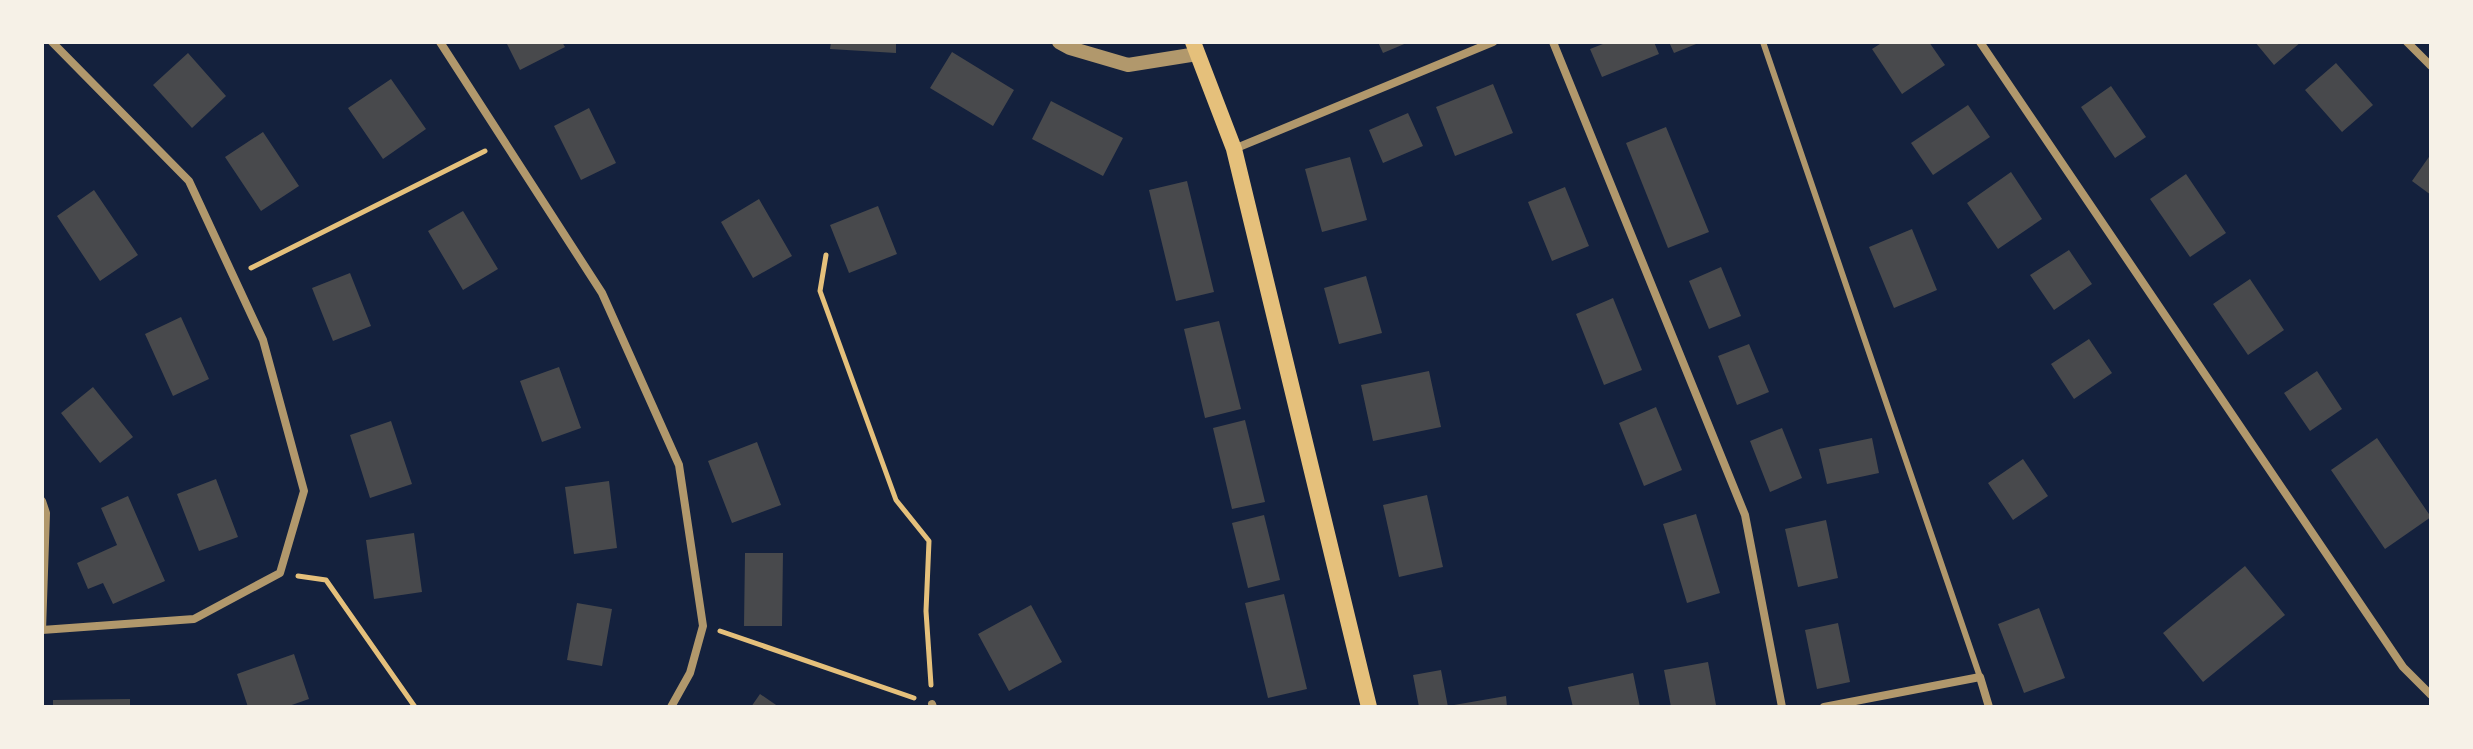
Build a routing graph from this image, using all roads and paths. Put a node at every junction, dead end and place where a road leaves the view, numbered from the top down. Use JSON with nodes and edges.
{"nodes":[{"id":1,"x":52,"y":42,"type":"edge"},
{"id":2,"x":440,"y":42,"type":"edge"},
{"id":3,"x":1059,"y":42,"type":"edge"},
{"id":4,"x":1493,"y":42,"type":"edge"},
{"id":5,"x":1553,"y":42,"type":"edge"},
{"id":6,"x":1763,"y":42,"type":"edge"},
{"id":7,"x":1980,"y":42,"type":"edge"},
{"id":8,"x":2407,"y":42,"type":"edge"},
{"id":9,"x":1195,"y":48,"type":"edge"},
{"id":10,"x":2431,"y":66,"type":"edge"},
{"id":11,"x":504,"y":142,"type":"junction"},
{"id":12,"x":1234,"y":149,"type":"junction"},
{"id":13,"x":826,"y":255,"type":"dead end"},
{"id":14,"x":233,"y":277,"type":"junction"},
{"id":15,"x":42,"y":501,"type":"edge"},
{"id":16,"x":280,"y":573,"type":"junction"},
{"id":17,"x":703,"y":626,"type":"junction"},
{"id":18,"x":42,"y":630,"type":"edge"},
{"id":19,"x":1980,"y":677,"type":"junction"},
{"id":20,"x":2431,"y":695,"type":"edge"},
{"id":21,"x":933,"y":706,"type":"edge"},
{"id":22,"x":415,"y":707,"type":"edge"},
{"id":23,"x":671,"y":707,"type":"edge"},
{"id":24,"x":1369,"y":707,"type":"edge"},
{"id":25,"x":1782,"y":707,"type":"edge"},
{"id":26,"x":1824,"y":707,"type":"edge"},
{"id":27,"x":1989,"y":707,"type":"edge"}],
"edges":[{"from":1,"to":14,"type":"street"},
{"from":2,"to":11,"type":"street"},
{"from":3,"to":9,"type":"street"},
{"from":4,"to":12,"type":"street"},
{"from":5,"to":25,"type":"street"},
{"from":6,"to":19,"type":"lane"},
{"from":7,"to":20,"type":"street"},
{"from":8,"to":10,"type":"street"},
{"from":9,"to":12,"type":"main road"},
{"from":11,"to":14,"type":"path"},
{"from":11,"to":17,"type":"street"},
{"from":12,"to":24,"type":"main road"},
{"from":13,"to":21,"type":"path"},
{"from":14,"to":16,"type":"street"},
{"from":15,"to":18,"type":"street"},
{"from":16,"to":18,"type":"street"},
{"from":16,"to":22,"type":"path"},
{"from":17,"to":21,"type":"path"},
{"from":17,"to":23,"type":"street"},
{"from":19,"to":26,"type":"street"},
{"from":19,"to":27,"type":"street"}]}
